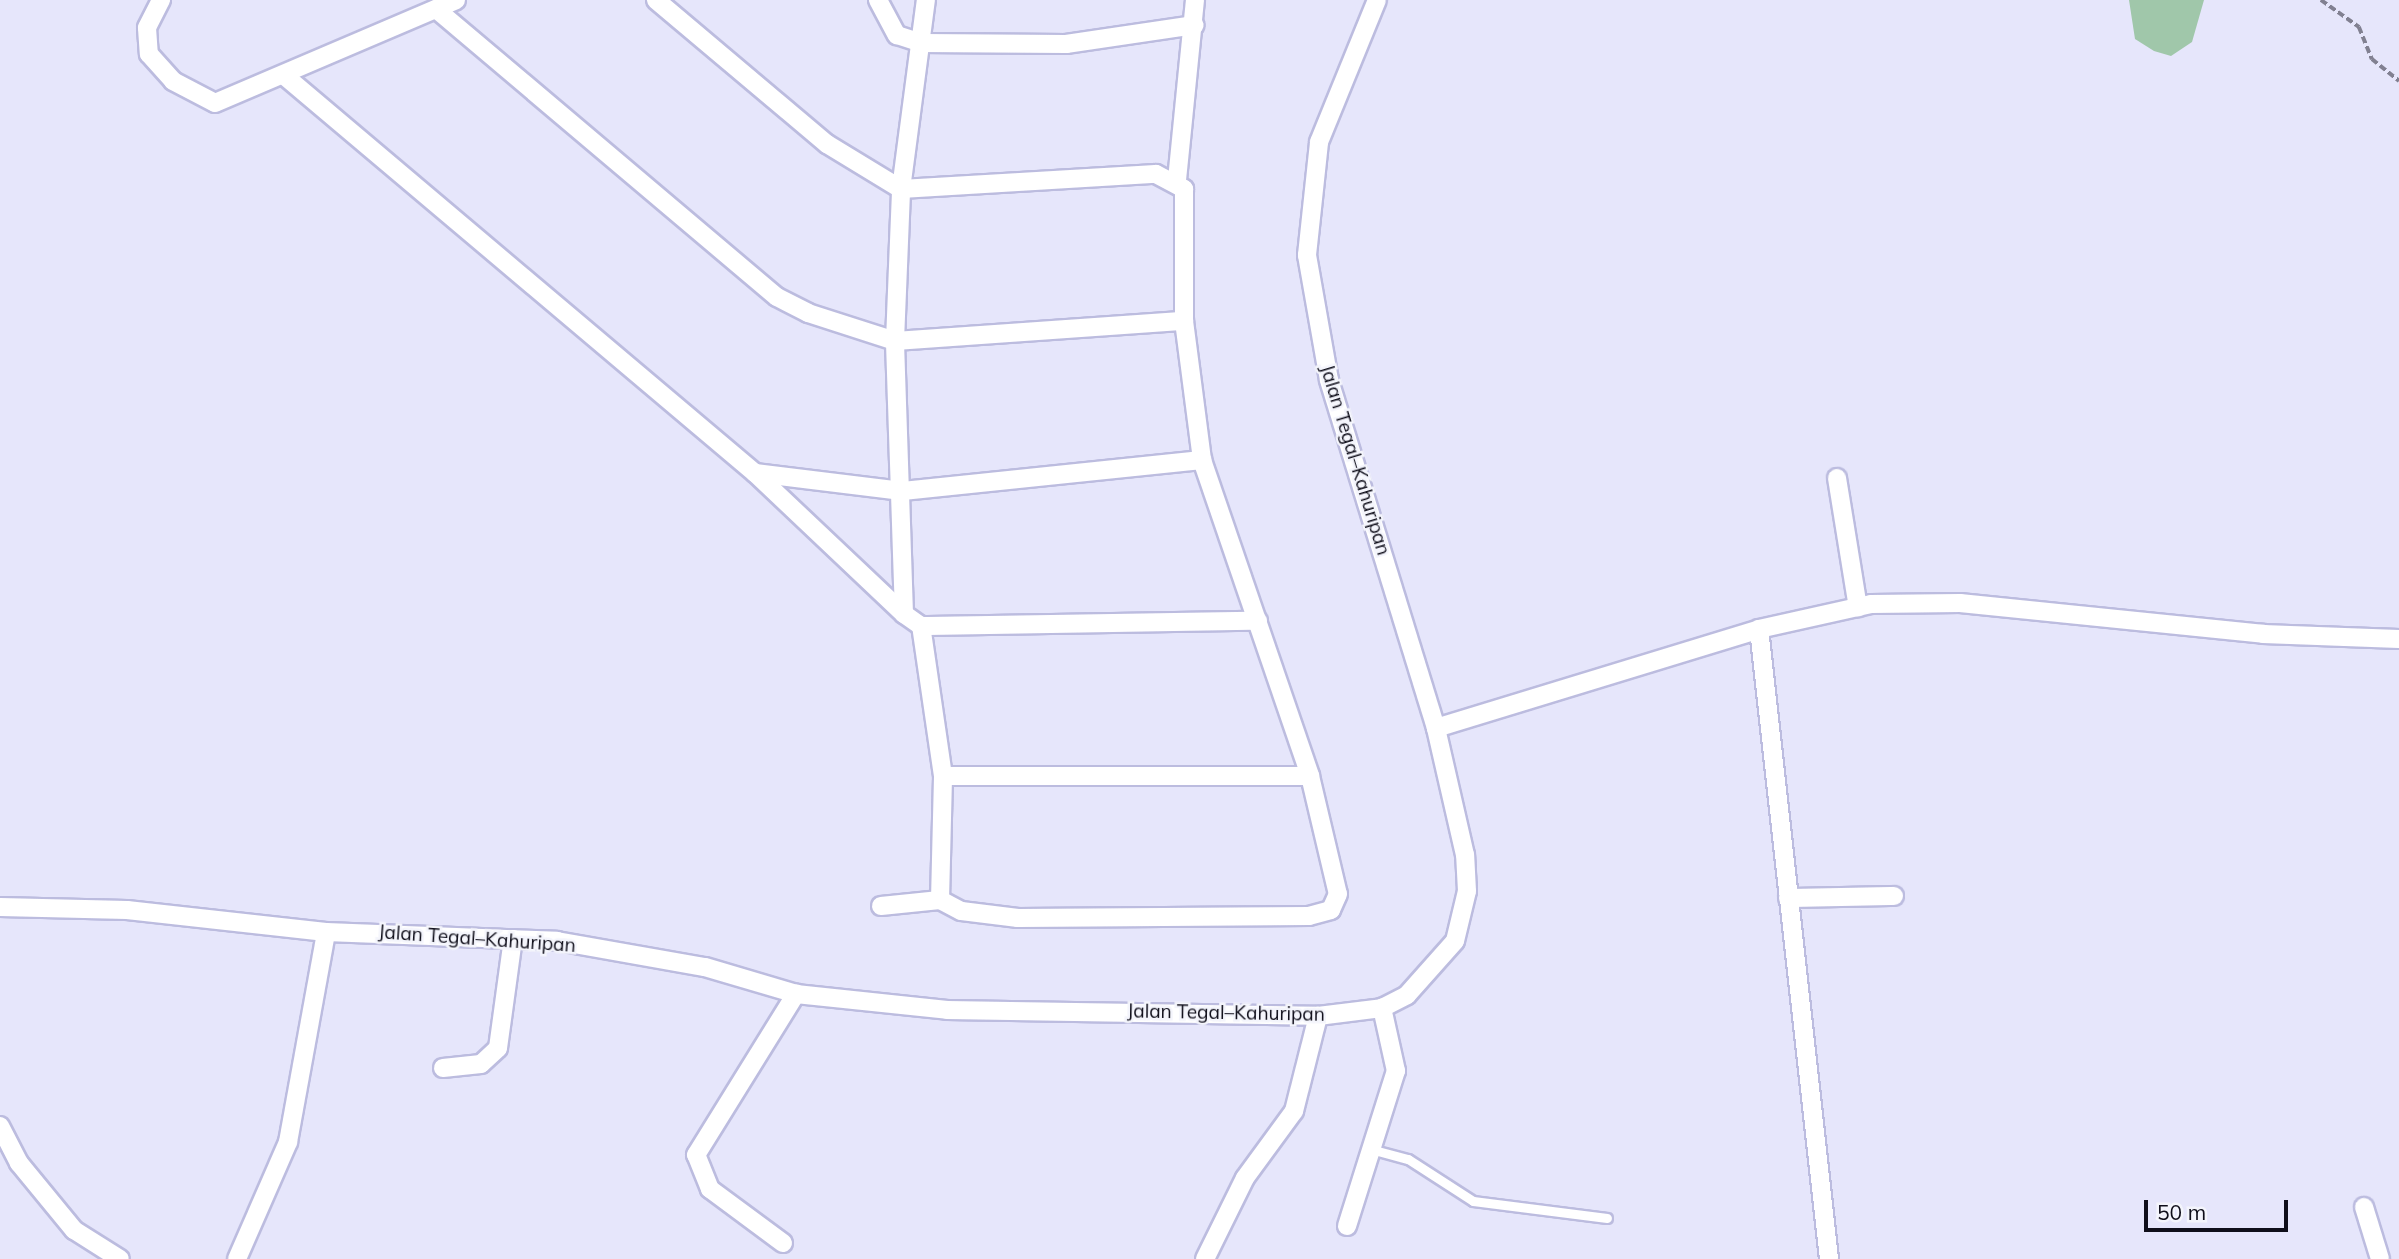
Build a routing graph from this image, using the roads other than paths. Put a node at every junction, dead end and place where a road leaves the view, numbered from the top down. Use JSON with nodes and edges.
{"nodes":[{"id":1,"x":161,"y":0,"type":"edge"},
{"id":2,"x":456,"y":0,"type":"edge"},
{"id":3,"x":656,"y":0,"type":"edge"},
{"id":4,"x":878,"y":0,"type":"edge"},
{"id":5,"x":926,"y":0,"type":"edge"},
{"id":6,"x":1195,"y":0,"type":"edge"},
{"id":7,"x":1377,"y":0,"type":"edge"},
{"id":8,"x":436,"y":9,"type":"junction"},
{"id":9,"x":1195,"y":25,"type":"junction"},
{"id":10,"x":920,"y":43,"type":"junction"},
{"id":11,"x":286,"y":77,"type":"junction"},
{"id":12,"x":1177,"y":180,"type":"junction"},
{"id":13,"x":901,"y":189,"type":"junction"},
{"id":14,"x":1184,"y":321,"type":"junction"},
{"id":15,"x":895,"y":341,"type":"junction"},
{"id":16,"x":1202,"y":460,"type":"junction"},
{"id":17,"x":755,"y":473,"type":"junction"},
{"id":18,"x":1836,"y":478,"type":"dead end"},
{"id":19,"x":902,"y":491,"type":"junction"},
{"id":20,"x":1858,"y":607,"type":"junction"},
{"id":21,"x":904,"y":614,"type":"junction"},
{"id":22,"x":1258,"y":621,"type":"junction"},
{"id":23,"x":921,"y":626,"type":"junction"},
{"id":24,"x":1759,"y":629,"type":"junction"},
{"id":25,"x":2399,"y":639,"type":"edge"},
{"id":26,"x":1436,"y":728,"type":"junction"},
{"id":27,"x":943,"y":776,"type":"junction"},
{"id":28,"x":1311,"y":776,"type":"junction"},
{"id":29,"x":1894,"y":896,"type":"dead end"},
{"id":30,"x":1788,"y":898,"type":"junction"},
{"id":31,"x":940,"y":900,"type":"junction"},
{"id":32,"x":881,"y":906,"type":"dead end"},
{"id":33,"x":0,"y":907,"type":"edge"},
{"id":34,"x":326,"y":932,"type":"junction"},
{"id":35,"x":513,"y":939,"type":"junction"},
{"id":36,"x":796,"y":994,"type":"junction"},
{"id":37,"x":1382,"y":1008,"type":"junction"},
{"id":38,"x":1318,"y":1016,"type":"junction"},
{"id":39,"x":443,"y":1068,"type":"dead end"},
{"id":40,"x":0,"y":1126,"type":"edge"},
{"id":41,"x":1374,"y":1150,"type":"junction"},
{"id":42,"x":2364,"y":1207,"type":"dead end"},
{"id":43,"x":1607,"y":1218,"type":"dead end"},
{"id":44,"x":1347,"y":1226,"type":"dead end"},
{"id":45,"x":783,"y":1243,"type":"dead end"},
{"id":46,"x":120,"y":1259,"type":"edge"},
{"id":47,"x":237,"y":1259,"type":"edge"},
{"id":48,"x":1205,"y":1259,"type":"edge"},
{"id":49,"x":1829,"y":1259,"type":"edge"},
{"id":50,"x":2380,"y":1259,"type":"edge"}],
"edges":[{"from":1,"to":11,"type":"street"},
{"from":2,"to":8,"type":"street"},
{"from":3,"to":13,"type":"street"},
{"from":4,"to":10,"type":"street"},
{"from":5,"to":10,"type":"street"},
{"from":6,"to":9,"type":"street"},
{"from":7,"to":26,"type":"street","name":"Jalan Tegal–Kahuripan"},
{"from":8,"to":11,"type":"street"},
{"from":8,"to":15,"type":"street"},
{"from":9,"to":10,"type":"street"},
{"from":9,"to":12,"type":"street"},
{"from":10,"to":13,"type":"street"},
{"from":11,"to":17,"type":"street"},
{"from":12,"to":13,"type":"street"},
{"from":12,"to":14,"type":"street"},
{"from":13,"to":15,"type":"street"},
{"from":14,"to":15,"type":"street"},
{"from":14,"to":16,"type":"street"},
{"from":15,"to":19,"type":"street"},
{"from":16,"to":19,"type":"street"},
{"from":16,"to":22,"type":"street"},
{"from":17,"to":19,"type":"street"},
{"from":17,"to":21,"type":"street"},
{"from":18,"to":20,"type":"street"},
{"from":19,"to":21,"type":"street"},
{"from":20,"to":24,"type":"street"},
{"from":20,"to":25,"type":"street"},
{"from":21,"to":23,"type":"street"},
{"from":22,"to":23,"type":"street"},
{"from":22,"to":28,"type":"street"},
{"from":23,"to":27,"type":"street"},
{"from":24,"to":26,"type":"street"},
{"from":24,"to":30,"type":"street"},
{"from":26,"to":37,"type":"street","name":"Jalan Tegal–Kahuripan"},
{"from":27,"to":28,"type":"street"},
{"from":27,"to":31,"type":"street"},
{"from":28,"to":31,"type":"street"},
{"from":29,"to":30,"type":"street"},
{"from":30,"to":49,"type":"street"},
{"from":31,"to":32,"type":"street"},
{"from":33,"to":34,"type":"street","name":"Jalan Tegal–Kahuripan"},
{"from":34,"to":35,"type":"street","name":"Jalan Tegal–Kahuripan"},
{"from":34,"to":47,"type":"street"},
{"from":35,"to":36,"type":"street","name":"Jalan Tegal–Kahuripan"},
{"from":35,"to":39,"type":"street"},
{"from":36,"to":38,"type":"street","name":"Jalan Tegal–Kahuripan"},
{"from":36,"to":45,"type":"street"},
{"from":37,"to":38,"type":"street","name":"Jalan Tegal–Kahuripan"},
{"from":37,"to":41,"type":"street"},
{"from":38,"to":48,"type":"street"},
{"from":40,"to":46,"type":"street"},
{"from":41,"to":43,"type":"lane"},
{"from":41,"to":44,"type":"street"},
{"from":42,"to":50,"type":"street"}]}
